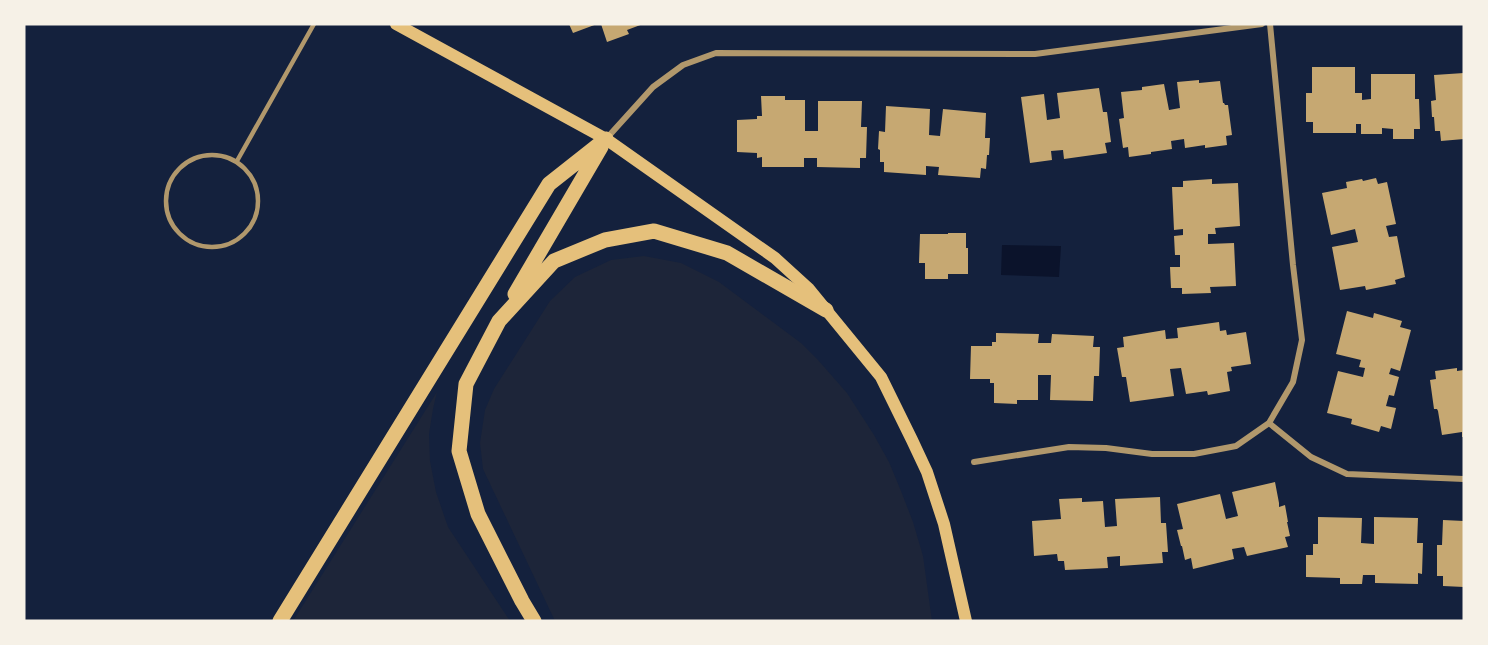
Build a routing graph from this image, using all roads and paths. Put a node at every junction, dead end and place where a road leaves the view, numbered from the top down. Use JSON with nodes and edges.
{"nodes":[{"id":1,"x":314,"y":24,"type":"edge"},
{"id":2,"x":396,"y":24,"type":"edge"},
{"id":3,"x":1262,"y":24,"type":"edge"},
{"id":4,"x":1270,"y":24,"type":"edge"},
{"id":5,"x":606,"y":139,"type":"junction"},
{"id":6,"x":237,"y":161,"type":"junction"},
{"id":7,"x":826,"y":310,"type":"junction"},
{"id":8,"x":500,"y":321,"type":"junction"},
{"id":9,"x":1269,"y":423,"type":"junction"},
{"id":10,"x":974,"y":462,"type":"dead end"},
{"id":11,"x":1464,"y":479,"type":"edge"},
{"id":12,"x":280,"y":621,"type":"edge"},
{"id":13,"x":534,"y":621,"type":"edge"},
{"id":14,"x":966,"y":621,"type":"edge"}],
"edges":[{"from":1,"to":6,"type":"lane"},
{"from":2,"to":5,"type":"main road"},
{"from":3,"to":5,"type":"street"},
{"from":4,"to":9,"type":"street"},
{"from":5,"to":7,"type":"main road"},
{"from":5,"to":8,"type":"main road"},
{"from":5,"to":12,"type":"main road"},
{"from":6,"to":6,"type":"lane"},
{"from":7,"to":8,"type":"main road"},
{"from":7,"to":14,"type":"main road"},
{"from":8,"to":13,"type":"main road"},
{"from":9,"to":10,"type":"street"},
{"from":9,"to":11,"type":"street"}]}
